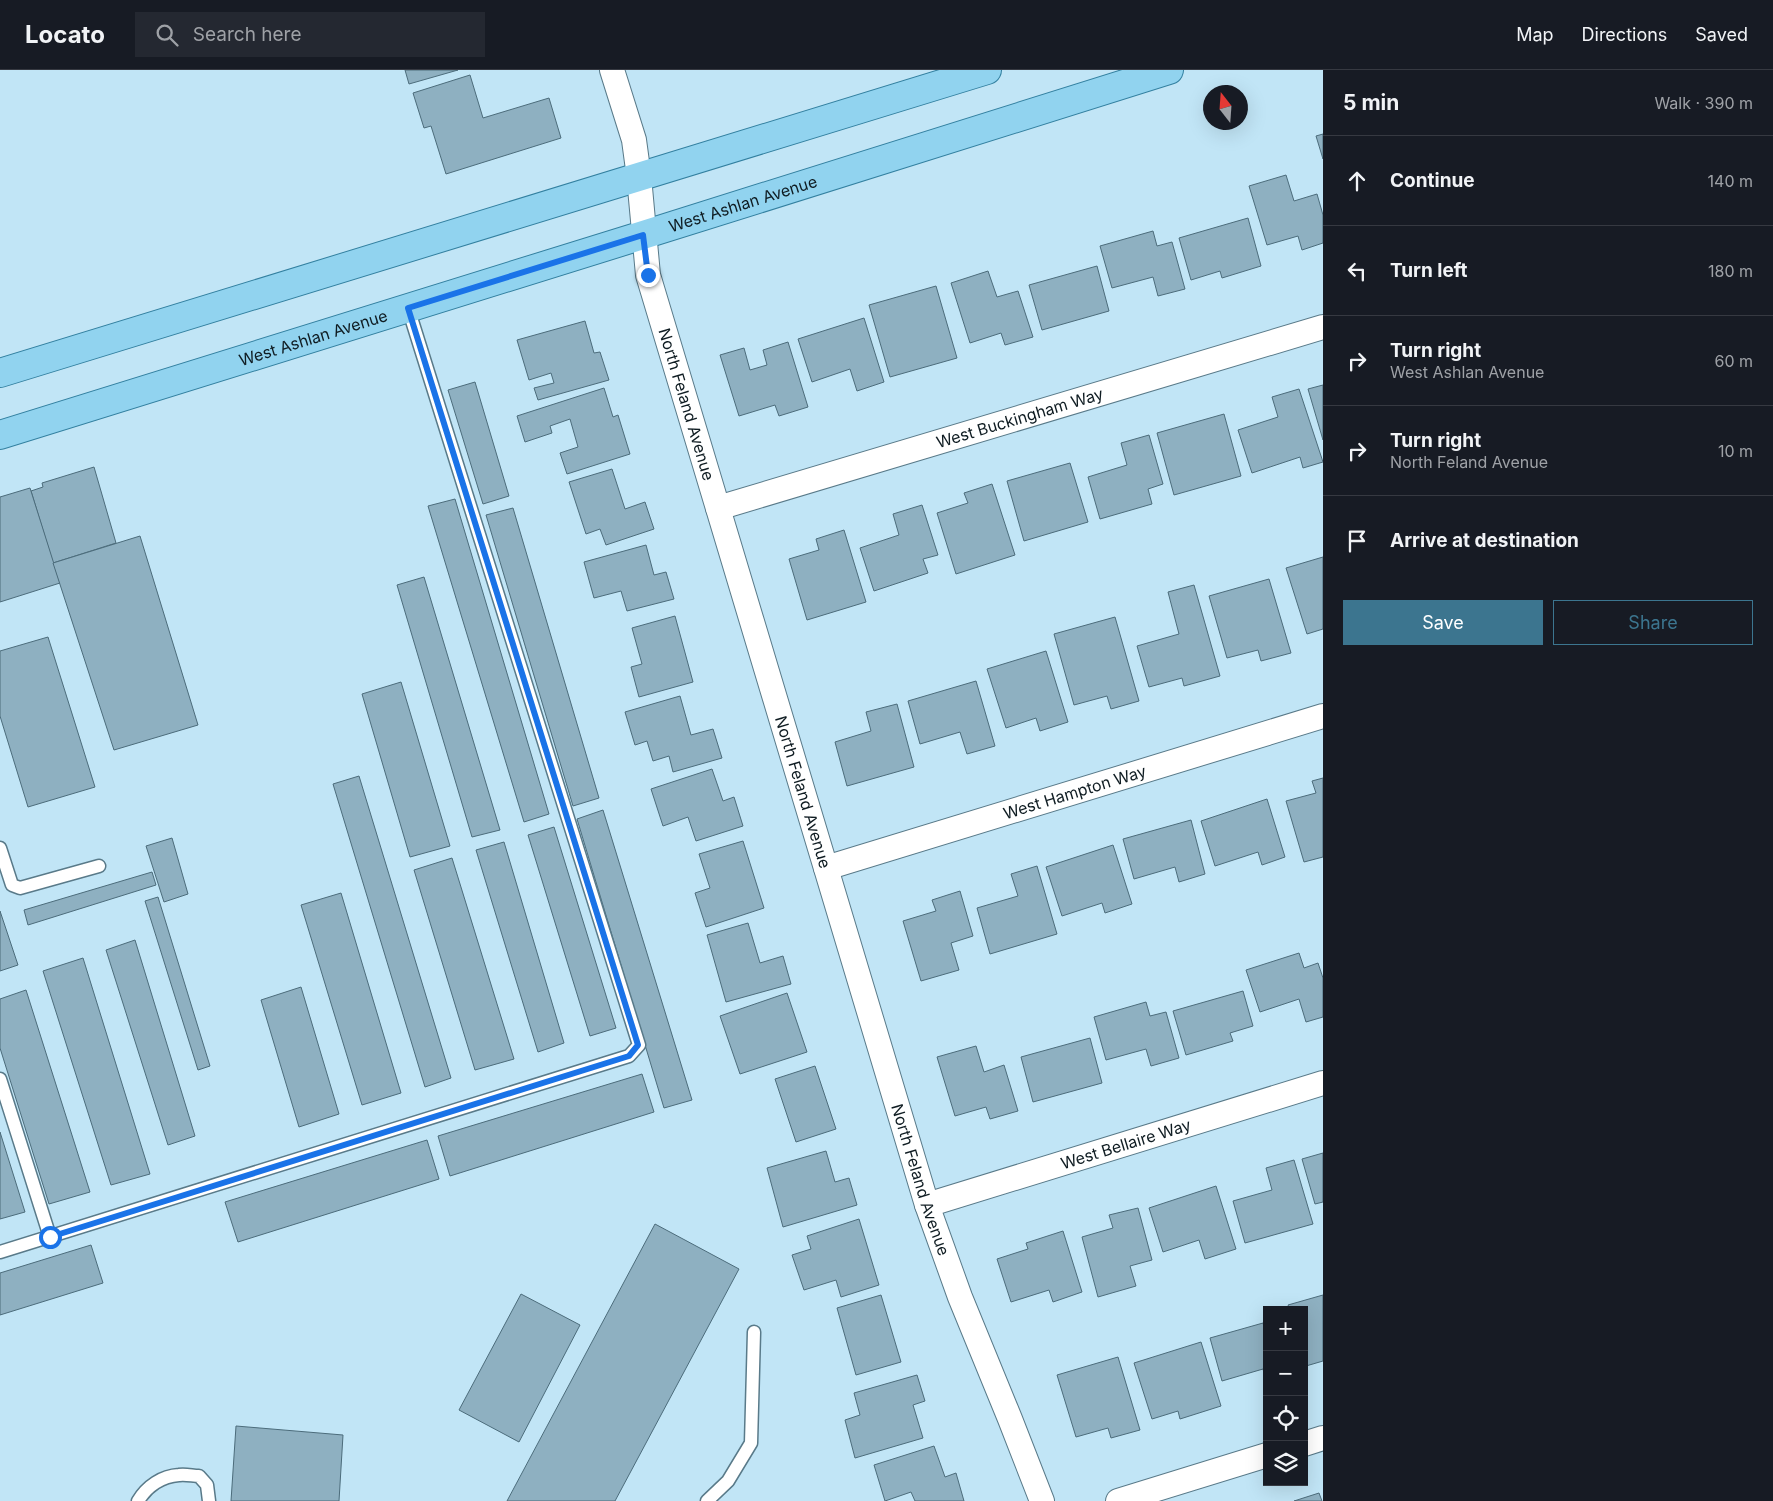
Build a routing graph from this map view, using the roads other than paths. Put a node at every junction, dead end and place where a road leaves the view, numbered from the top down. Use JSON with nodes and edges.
{"nodes":[{"id":1,"x":612,"y":70,"type":"edge"},
{"id":2,"x":987,"y":70,"type":"edge"},
{"id":3,"x":1167,"y":70,"type":"edge"},
{"id":4,"x":639,"y":177,"type":"junction"},
{"id":5,"x":643,"y":235,"type":"junction"},
{"id":6,"x":408,"y":308,"type":"junction"},
{"id":7,"x":1323,"y":327,"type":"edge"},
{"id":8,"x":0,"y":373,"type":"edge"},
{"id":9,"x":0,"y":434,"type":"edge"},
{"id":10,"x":718,"y":508,"type":"junction"},
{"id":11,"x":1323,"y":716,"type":"edge"},
{"id":12,"x":0,"y":848,"type":"edge"},
{"id":13,"x":99,"y":866,"type":"dead end"},
{"id":14,"x":826,"y":868,"type":"junction"},
{"id":15,"x":0,"y":1078,"type":"edge"},
{"id":16,"x":1323,"y":1083,"type":"edge"},
{"id":17,"x":927,"y":1205,"type":"junction"},
{"id":18,"x":50,"y":1237,"type":"junction"},
{"id":19,"x":0,"y":1252,"type":"edge"},
{"id":20,"x":754,"y":1332,"type":"dead end"},
{"id":21,"x":1323,"y":1438,"type":"edge"},
{"id":22,"x":1308,"y":1443,"type":"edge"},
{"id":23,"x":1263,"y":1456,"type":"edge"},
{"id":24,"x":138,"y":1501,"type":"edge"},
{"id":25,"x":209,"y":1501,"type":"edge"},
{"id":26,"x":707,"y":1501,"type":"edge"},
{"id":27,"x":1042,"y":1501,"type":"edge"},
{"id":28,"x":1118,"y":1501,"type":"edge"}],
"edges":[{"from":1,"to":4,"type":"street","name":"North Feland Avenue"},
{"from":2,"to":4,"type":"main road"},
{"from":3,"to":5,"type":"main road","name":"West Ashlan Avenue"},
{"from":4,"to":5,"type":"street","name":"North Feland Avenue"},
{"from":4,"to":8,"type":"main road"},
{"from":5,"to":6,"type":"main road","name":"West Ashlan Avenue"},
{"from":5,"to":10,"type":"street","name":"North Feland Avenue"},
{"from":6,"to":9,"type":"main road","name":"West Ashlan Avenue"},
{"from":6,"to":18,"type":"lane"},
{"from":7,"to":10,"type":"street","name":"West Buckingham Way"},
{"from":10,"to":14,"type":"street","name":"North Feland Avenue"},
{"from":11,"to":14,"type":"street","name":"West Hampton Way"},
{"from":12,"to":13,"type":"lane"},
{"from":14,"to":17,"type":"street","name":"North Feland Avenue"},
{"from":15,"to":18,"type":"lane"},
{"from":16,"to":17,"type":"street","name":"West Bellaire Way"},
{"from":17,"to":27,"type":"street","name":"North Feland Avenue"},
{"from":18,"to":19,"type":"lane"},
{"from":20,"to":26,"type":"lane"},
{"from":21,"to":22,"type":"street"},
{"from":23,"to":28,"type":"street"},
{"from":24,"to":25,"type":"lane"}]}
